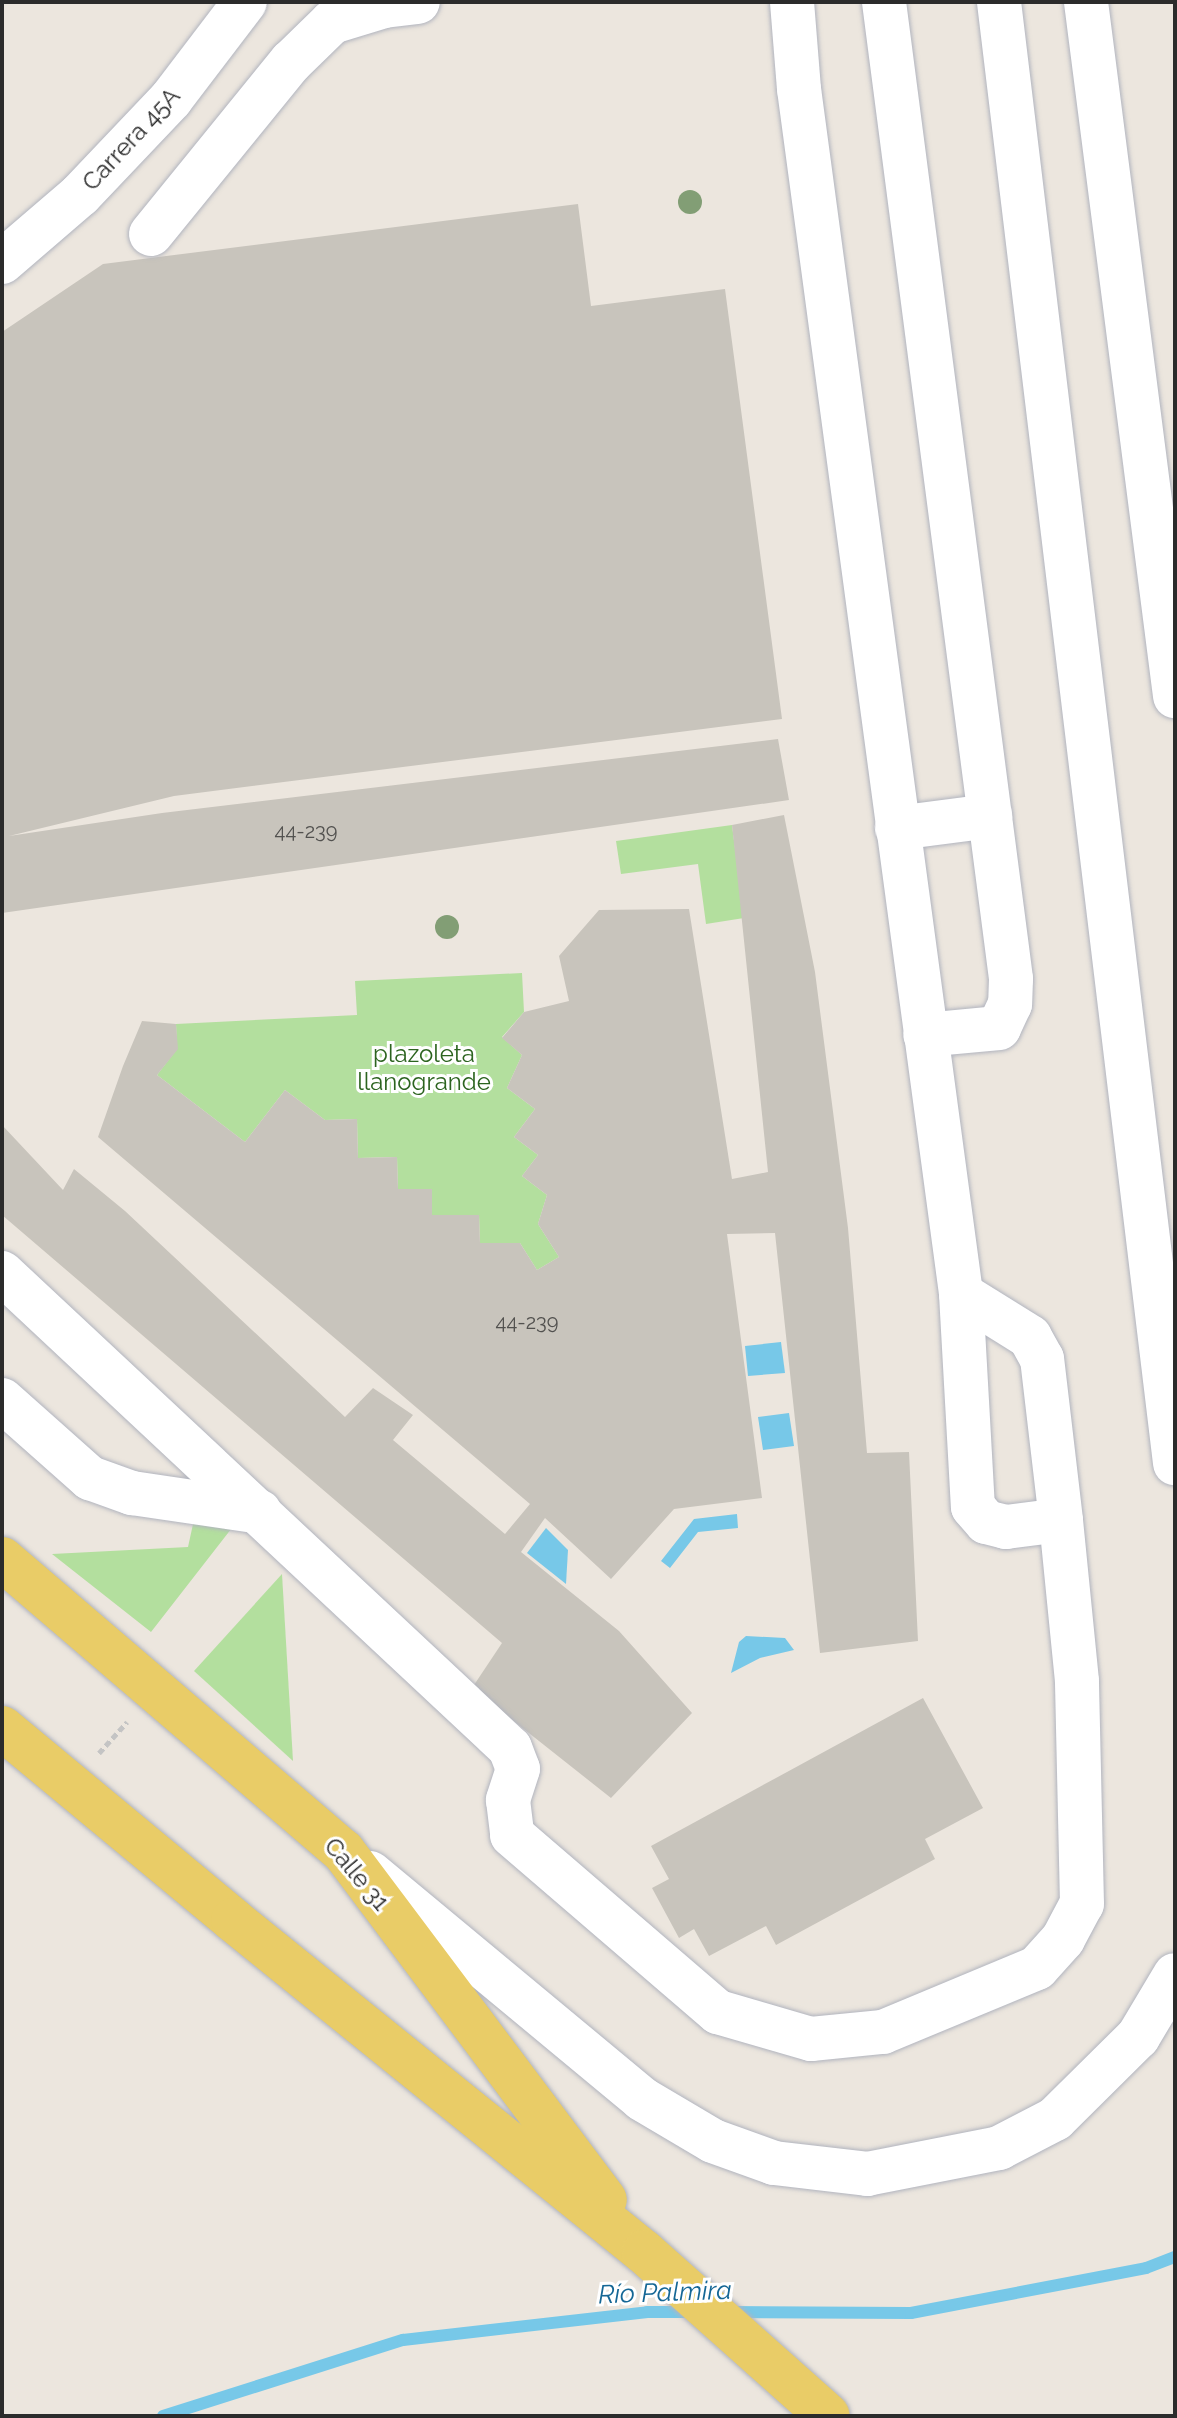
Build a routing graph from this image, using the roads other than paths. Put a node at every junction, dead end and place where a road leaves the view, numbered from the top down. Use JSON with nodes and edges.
{"nodes":[{"id":1,"x":245,"y":2,"type":"edge"},
{"id":2,"x":418,"y":2,"type":"edge"},
{"id":3,"x":792,"y":2,"type":"edge"},
{"id":4,"x":884,"y":2,"type":"edge"},
{"id":5,"x":999,"y":2,"type":"edge"},
{"id":6,"x":1086,"y":2,"type":"edge"},
{"id":7,"x":151,"y":234,"type":"dead end"},
{"id":8,"x":2,"y":262,"type":"edge"},
{"id":9,"x":1175,"y":696,"type":"edge"},
{"id":10,"x":990,"y":816,"type":"junction"},
{"id":11,"x":897,"y":828,"type":"junction"},
{"id":12,"x":925,"y":1035,"type":"junction"},
{"id":13,"x":1159,"y":1217,"type":"edge"},
{"id":14,"x":2,"y":1273,"type":"edge"},
{"id":15,"x":961,"y":1294,"type":"junction"},
{"id":16,"x":2,"y":1400,"type":"edge"},
{"id":17,"x":1175,"y":1463,"type":"edge"},
{"id":18,"x":260,"y":1512,"type":"junction"},
{"id":19,"x":1061,"y":1520,"type":"junction"},
{"id":20,"x":2,"y":1559,"type":"edge"},
{"id":21,"x":2,"y":1728,"type":"edge"},
{"id":22,"x":343,"y":1851,"type":"junction"},
{"id":23,"x":1175,"y":1975,"type":"edge"},
{"id":24,"x":646,"y":2253,"type":"junction"},
{"id":25,"x":823,"y":2411,"type":"edge"}],
"edges":[{"from":1,"to":8,"type":"street","name":"Carrera 45A"},
{"from":2,"to":7,"type":"street"},
{"from":3,"to":11,"type":"street"},
{"from":4,"to":10,"type":"street"},
{"from":5,"to":13,"type":"street"},
{"from":6,"to":9,"type":"street"},
{"from":10,"to":11,"type":"street"},
{"from":10,"to":12,"type":"street"},
{"from":11,"to":12,"type":"street"},
{"from":12,"to":15,"type":"street"},
{"from":13,"to":17,"type":"street"},
{"from":14,"to":18,"type":"street"},
{"from":15,"to":19,"type":"street"},
{"from":15,"to":19,"type":"street"},
{"from":16,"to":18,"type":"street"},
{"from":18,"to":19,"type":"street"},
{"from":20,"to":22,"type":"main road","name":"Calle 31"},
{"from":21,"to":24,"type":"main road","name":"Calle 31"},
{"from":22,"to":23,"type":"street"},
{"from":22,"to":24,"type":"main road","name":"Calle 31"},
{"from":24,"to":25,"type":"main road","name":"Calle 31"}]}
